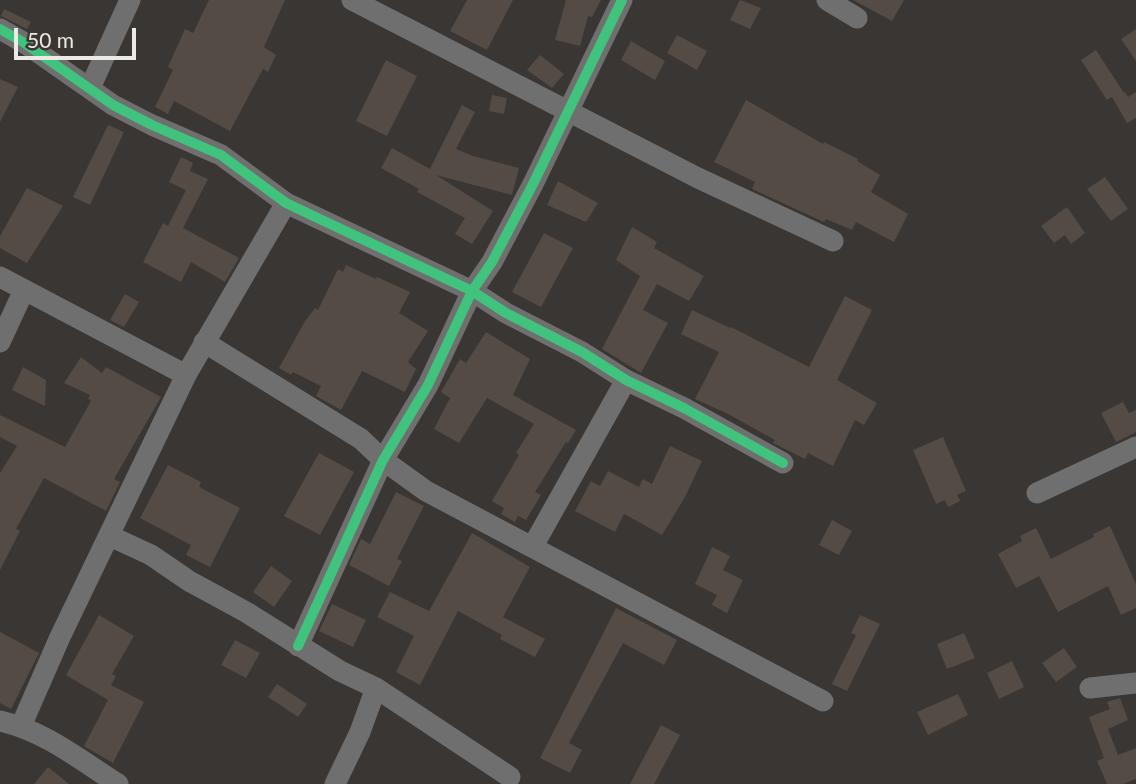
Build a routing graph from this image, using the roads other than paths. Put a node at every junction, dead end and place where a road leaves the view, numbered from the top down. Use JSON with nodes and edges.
{"nodes":[{"id":1,"x":131,"y":0,"type":"edge"},
{"id":2,"x":352,"y":0,"type":"edge"},
{"id":3,"x":622,"y":0,"type":"edge"},
{"id":4,"x":827,"y":0,"type":"edge"},
{"id":5,"x":857,"y":18,"type":"dead end"},
{"id":6,"x":0,"y":29,"type":"edge"},
{"id":7,"x":90,"y":88,"type":"junction"},
{"id":8,"x":569,"y":112,"type":"junction"},
{"id":9,"x":286,"y":203,"type":"junction"},
{"id":10,"x":833,"y":241,"type":"dead end"},
{"id":11,"x":0,"y":277,"type":"edge"},
{"id":12,"x":24,"y":290,"type":"junction"},
{"id":13,"x":472,"y":292,"type":"junction"},
{"id":14,"x":0,"y":342,"type":"edge"},
{"id":15,"x":204,"y":342,"type":"junction"},
{"id":16,"x":186,"y":375,"type":"junction"},
{"id":17,"x":626,"y":380,"type":"junction"},
{"id":18,"x":1136,"y":447,"type":"edge"},
{"id":19,"x":383,"y":460,"type":"junction"},
{"id":20,"x":783,"y":463,"type":"dead end"},
{"id":21,"x":1037,"y":493,"type":"dead end"},
{"id":22,"x":110,"y":536,"type":"junction"},
{"id":23,"x":533,"y":546,"type":"junction"},
{"id":24,"x":298,"y":646,"type":"junction"},
{"id":25,"x":1136,"y":683,"type":"edge"},
{"id":26,"x":376,"y":688,"type":"junction"},
{"id":27,"x":1090,"y":688,"type":"dead end"},
{"id":28,"x":823,"y":701,"type":"dead end"},
{"id":29,"x":10,"y":724,"type":"edge"},
{"id":30,"x":510,"y":777,"type":"dead end"},
{"id":31,"x":118,"y":784,"type":"edge"},
{"id":32,"x":335,"y":784,"type":"edge"}],
"edges":[{"from":1,"to":7,"type":"street"},
{"from":2,"to":8,"type":"street"},
{"from":3,"to":8,"type":"street"},
{"from":4,"to":5,"type":"street"},
{"from":6,"to":7,"type":"street"},
{"from":7,"to":9,"type":"street"},
{"from":8,"to":10,"type":"street"},
{"from":8,"to":13,"type":"street"},
{"from":9,"to":13,"type":"street"},
{"from":9,"to":15,"type":"street"},
{"from":11,"to":12,"type":"street"},
{"from":12,"to":14,"type":"street"},
{"from":12,"to":16,"type":"street"},
{"from":13,"to":17,"type":"street"},
{"from":13,"to":19,"type":"street"},
{"from":15,"to":16,"type":"street"},
{"from":15,"to":19,"type":"street"},
{"from":16,"to":22,"type":"street"},
{"from":17,"to":20,"type":"street"},
{"from":17,"to":23,"type":"street"},
{"from":18,"to":21,"type":"street"},
{"from":19,"to":23,"type":"street"},
{"from":19,"to":24,"type":"street"},
{"from":22,"to":24,"type":"street"},
{"from":22,"to":29,"type":"street"},
{"from":23,"to":28,"type":"street"},
{"from":24,"to":26,"type":"street"},
{"from":25,"to":27,"type":"street"},
{"from":26,"to":30,"type":"street"},
{"from":26,"to":32,"type":"street"},
{"from":29,"to":31,"type":"street"}]}
